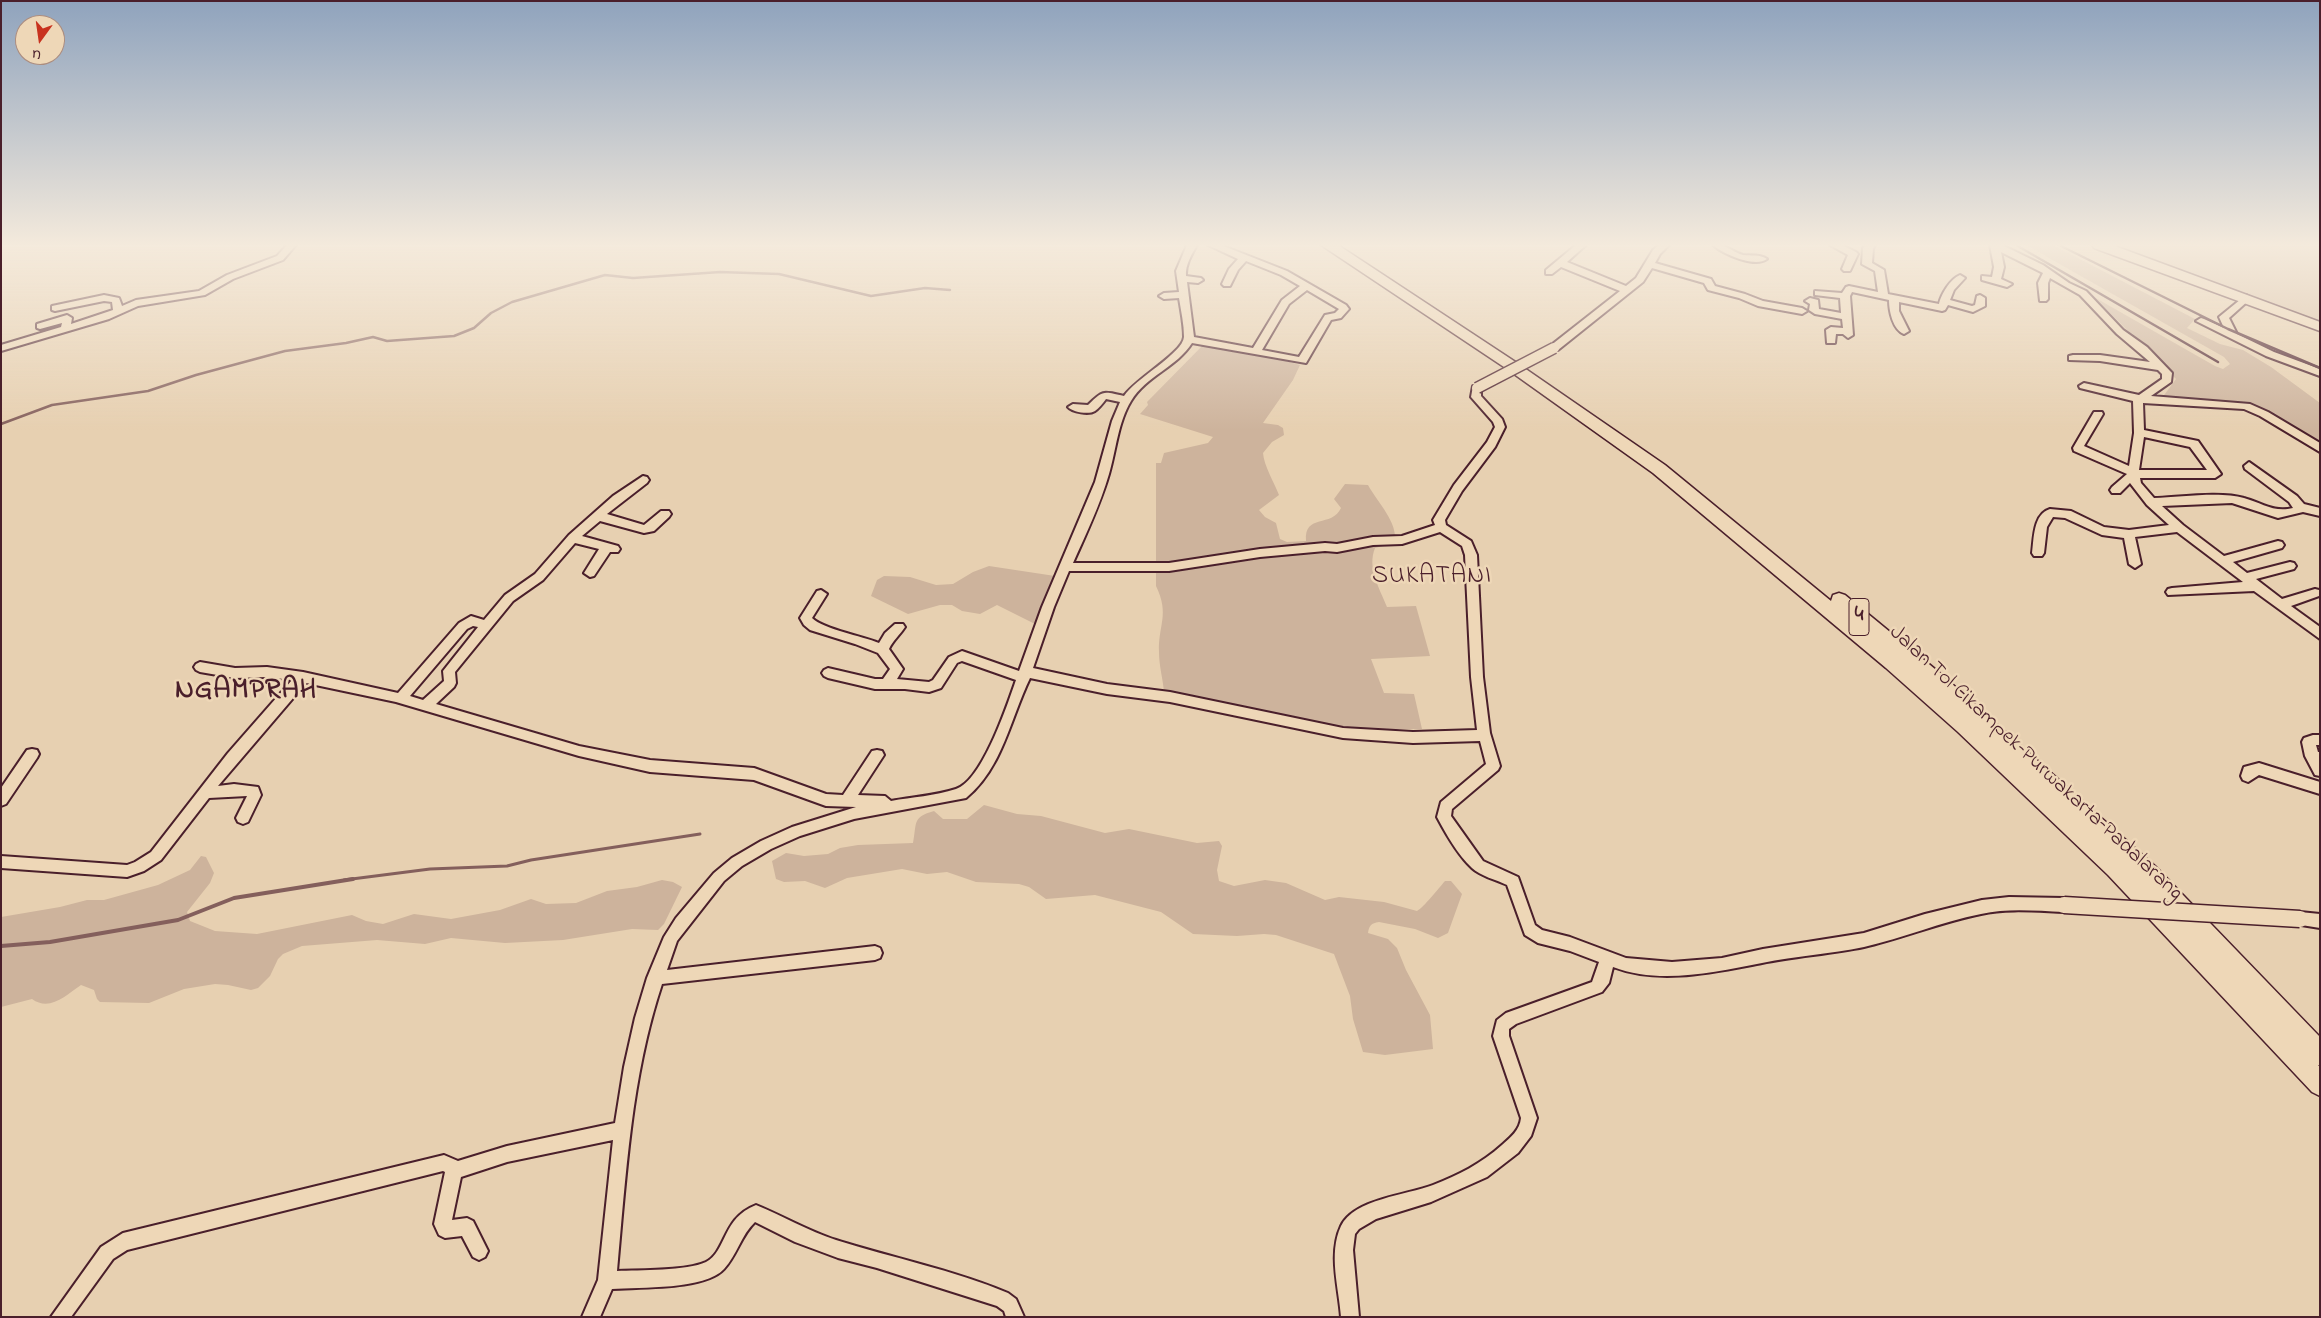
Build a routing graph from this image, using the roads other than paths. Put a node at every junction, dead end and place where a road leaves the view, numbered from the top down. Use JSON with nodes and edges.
{"nodes":[{"id":1,"x":62,"y":307,"type":"edge"},
{"id":2,"x":117,"y":307,"type":"edge"},
{"id":3,"x":128,"y":307,"type":"edge"},
{"id":4,"x":1186,"y":307,"type":"edge"},
{"id":5,"x":1282,"y":307,"type":"edge"},
{"id":6,"x":1342,"y":307,"type":"edge"},
{"id":7,"x":1422,"y":307,"type":"edge"},
{"id":8,"x":1436,"y":307,"type":"edge"},
{"id":9,"x":1606,"y":307,"type":"edge"},
{"id":10,"x":1776,"y":307,"type":"edge"},
{"id":11,"x":1816,"y":307,"type":"edge"},
{"id":12,"x":1845,"y":307,"type":"edge"},
{"id":13,"x":1894,"y":307,"type":"edge"},
{"id":14,"x":1962,"y":307,"type":"edge"},
{"id":15,"x":1979,"y":307,"type":"edge"},
{"id":16,"x":2096,"y":307,"type":"edge"},
{"id":17,"x":2236,"y":307,"type":"edge"},
{"id":18,"x":2268,"y":307,"type":"edge"},
{"id":19,"x":55,"y":308,"type":"dead end"},
{"id":20,"x":118,"y":310,"type":"junction"},
{"id":21,"x":1802,"y":311,"type":"dead end"},
{"id":22,"x":1846,"y":317,"type":"junction"},
{"id":23,"x":2201,"y":321,"type":"dead end"},
{"id":24,"x":40,"y":326,"type":"dead end"},
{"id":25,"x":70,"y":327,"type":"junction"},
{"id":26,"x":2320,"y":327,"type":"edge"},
{"id":27,"x":88,"y":331,"type":"dead end"},
{"id":28,"x":1904,"y":331,"type":"dead end"},
{"id":29,"x":2232,"y":335,"type":"junction"},
{"id":30,"x":1189,"y":339,"type":"junction"},
{"id":31,"x":1831,"y":341,"type":"dead end"},
{"id":32,"x":1,"y":348,"type":"edge"},
{"id":33,"x":1257,"y":351,"type":"junction"},
{"id":34,"x":2073,"y":358,"type":"dead end"},
{"id":35,"x":2299,"y":365,"type":"junction"},
{"id":36,"x":2161,"y":368,"type":"junction"},
{"id":37,"x":2320,"y":373,"type":"edge"},
{"id":38,"x":2320,"y":381,"type":"edge"},
{"id":39,"x":2084,"y":386,"type":"dead end"},
{"id":40,"x":2141,"y":399,"type":"junction"},
{"id":41,"x":1126,"y":400,"type":"junction"},
{"id":42,"x":1073,"y":407,"type":"dead end"},
{"id":43,"x":2098,"y":414,"type":"dead end"},
{"id":44,"x":2139,"y":433,"type":"junction"},
{"id":45,"x":2320,"y":448,"type":"edge"},
{"id":46,"x":2249,"y":466,"type":"dead end"},
{"id":47,"x":2133,"y":473,"type":"junction"},
{"id":48,"x":643,"y":480,"type":"dead end"},
{"id":49,"x":2116,"y":490,"type":"dead end"},
{"id":50,"x":2151,"y":502,"type":"junction"},
{"id":51,"x":2299,"y":507,"type":"junction"},
{"id":52,"x":2320,"y":512,"type":"edge"},
{"id":53,"x":665,"y":514,"type":"dead end"},
{"id":54,"x":598,"y":516,"type":"junction"},
{"id":55,"x":1441,"y":527,"type":"junction"},
{"id":56,"x":2179,"y":528,"type":"junction"},
{"id":57,"x":2128,"y":534,"type":"junction"},
{"id":58,"x":573,"y":538,"type":"junction"},
{"id":59,"x":2278,"y":545,"type":"dead end"},
{"id":60,"x":2038,"y":553,"type":"dead end"},
{"id":61,"x":2222,"y":561,"type":"junction"},
{"id":62,"x":2135,"y":564,"type":"dead end"},
{"id":63,"x":2290,"y":566,"type":"dead end"},
{"id":64,"x":1065,"y":567,"type":"junction"},
{"id":65,"x":590,"y":573,"type":"dead end"},
{"id":66,"x":2245,"y":578,"type":"junction"},
{"id":67,"x":2255,"y":586,"type":"junction"},
{"id":68,"x":2172,"y":592,"type":"dead end"},
{"id":69,"x":2315,"y":593,"type":"dead end"},
{"id":70,"x":821,"y":594,"type":"dead end"},
{"id":71,"x":2282,"y":604,"type":"junction"},
{"id":72,"x":486,"y":624,"type":"junction"},
{"id":73,"x":898,"y":627,"type":"dead end"},
{"id":74,"x":2320,"y":634,"type":"edge"},
{"id":75,"x":882,"y":650,"type":"junction"},
{"id":76,"x":200,"y":667,"type":"dead end"},
{"id":77,"x":828,"y":673,"type":"dead end"},
{"id":78,"x":1025,"y":675,"type":"junction"},
{"id":79,"x":303,"y":677,"type":"junction"},
{"id":80,"x":887,"y":684,"type":"junction"},
{"id":81,"x":401,"y":698,"type":"junction"},
{"id":82,"x":426,"y":705,"type":"junction"},
{"id":83,"x":1484,"y":734,"type":"junction"},
{"id":84,"x":2320,"y":740,"type":"edge"},
{"id":85,"x":32,"y":754,"type":"dead end"},
{"id":86,"x":877,"y":755,"type":"dead end"},
{"id":87,"x":2316,"y":757,"type":"edge"},
{"id":88,"x":2320,"y":771,"type":"edge"},
{"id":89,"x":2248,"y":776,"type":"dead end"},
{"id":90,"x":2320,"y":788,"type":"edge"},
{"id":91,"x":204,"y":792,"type":"junction"},
{"id":92,"x":1,"y":800,"type":"edge"},
{"id":93,"x":846,"y":802,"type":"junction"},
{"id":94,"x":893,"y":805,"type":"junction"},
{"id":95,"x":243,"y":818,"type":"dead end"},
{"id":96,"x":1,"y":862,"type":"edge"},
{"id":97,"x":2320,"y":920,"type":"edge"},
{"id":98,"x":875,"y":953,"type":"dead end"},
{"id":99,"x":1607,"y":960,"type":"junction"},
{"id":100,"x":655,"y":978,"type":"junction"},
{"id":101,"x":2320,"y":1054,"type":"edge"},
{"id":102,"x":2320,"y":1084,"type":"edge"},
{"id":103,"x":622,"y":1130,"type":"junction"},
{"id":104,"x":454,"y":1171,"type":"junction"},
{"id":105,"x":479,"y":1251,"type":"dead end"},
{"id":106,"x":607,"y":1281,"type":"junction"},
{"id":107,"x":60,"y":1317,"type":"edge"},
{"id":108,"x":591,"y":1317,"type":"edge"},
{"id":109,"x":1016,"y":1317,"type":"edge"},
{"id":110,"x":1350,"y":1317,"type":"edge"}],
"edges":[{"from":1,"to":19,"type":"street"},
{"from":2,"to":20,"type":"street"},
{"from":3,"to":20,"type":"street"},
{"from":4,"to":30,"type":"street"},
{"from":5,"to":33,"type":"street"},
{"from":6,"to":33,"type":"street"},
{"from":7,"to":102,"type":"highway","name":"Jalan Tol Cikampek–Purwakarta–Padalarang","number":"4"},
{"from":8,"to":101,"type":"highway","name":"Jalan Tol Cikampek–Purwakarta–Padalarang","number":"4"},
{"from":9,"to":55,"type":"street","bridge":true},
{"from":10,"to":21,"type":"street"},
{"from":11,"to":22,"type":"street"},
{"from":12,"to":22,"type":"street"},
{"from":13,"to":28,"type":"street"},
{"from":14,"to":15,"type":"street"},
{"from":16,"to":36,"type":"street"},
{"from":17,"to":29,"type":"street"},
{"from":18,"to":26,"type":"highway"},
{"from":20,"to":25,"type":"street"},
{"from":22,"to":31,"type":"street"},
{"from":23,"to":29,"type":"street"},
{"from":24,"to":25,"type":"street"},
{"from":25,"to":27,"type":"street"},
{"from":25,"to":32,"type":"street"},
{"from":29,"to":35,"type":"street"},
{"from":30,"to":33,"type":"street"},
{"from":30,"to":41,"type":"street"},
{"from":34,"to":36,"type":"street"},
{"from":35,"to":37,"type":"street"},
{"from":35,"to":38,"type":"street"},
{"from":36,"to":40,"type":"street"},
{"from":39,"to":40,"type":"street"},
{"from":40,"to":44,"type":"street"},
{"from":40,"to":45,"type":"street"},
{"from":41,"to":42,"type":"street"},
{"from":41,"to":64,"type":"street"},
{"from":43,"to":47,"type":"street"},
{"from":44,"to":47,"type":"street"},
{"from":44,"to":47,"type":"street"},
{"from":46,"to":51,"type":"street"},
{"from":47,"to":49,"type":"street"},
{"from":47,"to":50,"type":"street"},
{"from":48,"to":54,"type":"street"},
{"from":50,"to":51,"type":"street"},
{"from":50,"to":56,"type":"street"},
{"from":51,"to":52,"type":"street"},
{"from":53,"to":54,"type":"street"},
{"from":54,"to":58,"type":"street"},
{"from":55,"to":64,"type":"street"},
{"from":55,"to":83,"type":"street"},
{"from":56,"to":57,"type":"street"},
{"from":56,"to":61,"type":"street"},
{"from":57,"to":60,"type":"street"},
{"from":57,"to":62,"type":"street"},
{"from":58,"to":65,"type":"street"},
{"from":58,"to":72,"type":"street"},
{"from":59,"to":61,"type":"street"},
{"from":61,"to":66,"type":"street"},
{"from":63,"to":66,"type":"street"},
{"from":64,"to":78,"type":"street"},
{"from":66,"to":67,"type":"street"},
{"from":67,"to":68,"type":"street"},
{"from":67,"to":71,"type":"street"},
{"from":69,"to":71,"type":"street"},
{"from":70,"to":75,"type":"street"},
{"from":71,"to":74,"type":"street"},
{"from":72,"to":81,"type":"street"},
{"from":72,"to":82,"type":"street"},
{"from":73,"to":75,"type":"street"},
{"from":75,"to":80,"type":"street"},
{"from":76,"to":79,"type":"street"},
{"from":77,"to":80,"type":"street"},
{"from":78,"to":80,"type":"street"},
{"from":78,"to":83,"type":"street"},
{"from":78,"to":94,"type":"street"},
{"from":79,"to":81,"type":"street"},
{"from":79,"to":91,"type":"street"},
{"from":81,"to":82,"type":"street"},
{"from":82,"to":93,"type":"street"},
{"from":83,"to":99,"type":"street"},
{"from":84,"to":87,"type":"street"},
{"from":85,"to":92,"type":"street"},
{"from":86,"to":93,"type":"street"},
{"from":87,"to":88,"type":"street"},
{"from":89,"to":90,"type":"street"},
{"from":91,"to":95,"type":"street"},
{"from":91,"to":96,"type":"street"},
{"from":93,"to":94,"type":"street"},
{"from":94,"to":100,"type":"street"},
{"from":97,"to":99,"type":"street","bridge":true},
{"from":98,"to":100,"type":"street"},
{"from":99,"to":110,"type":"street"},
{"from":100,"to":103,"type":"street"},
{"from":103,"to":104,"type":"street"},
{"from":103,"to":106,"type":"street"},
{"from":104,"to":105,"type":"street"},
{"from":104,"to":107,"type":"street"},
{"from":106,"to":108,"type":"street"},
{"from":106,"to":109,"type":"street"}]}
